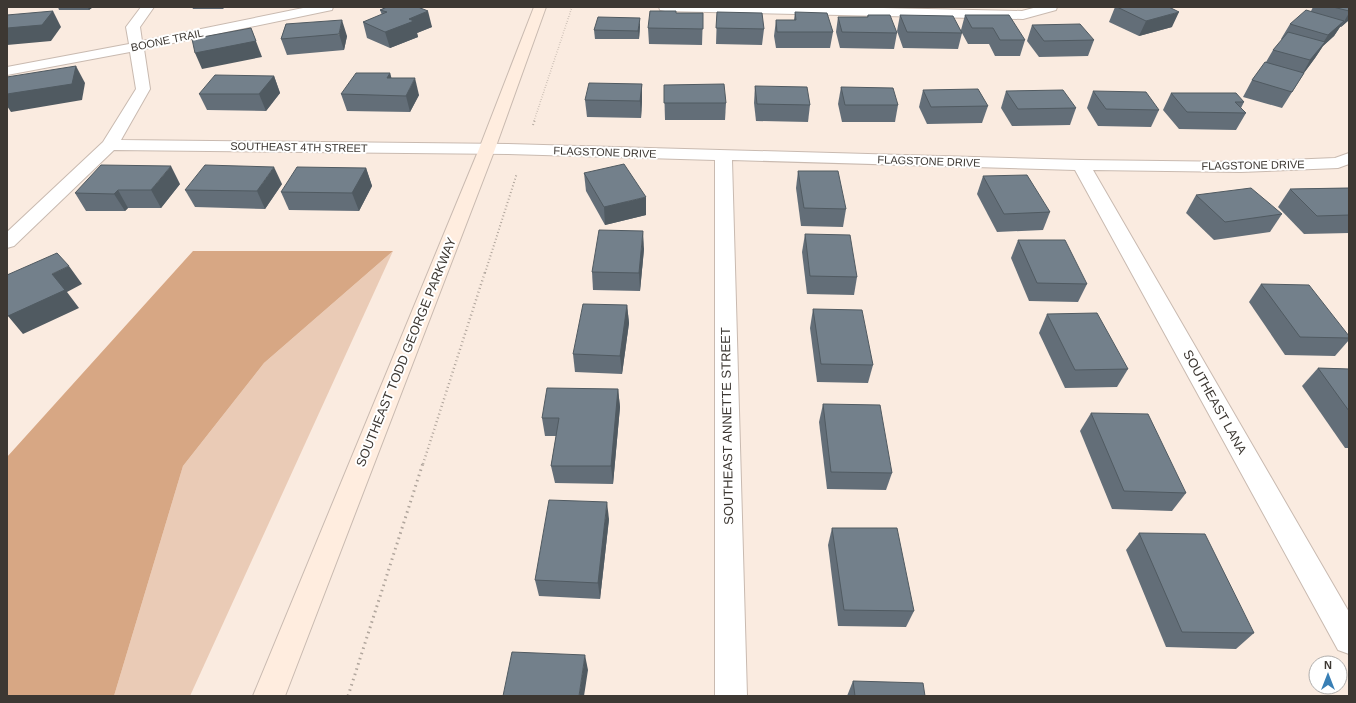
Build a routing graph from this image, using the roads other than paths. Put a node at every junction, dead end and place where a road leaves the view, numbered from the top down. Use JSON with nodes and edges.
{"nodes":[{"id":1,"x":148,"y":7,"type":"edge"},
{"id":2,"x":327,"y":7,"type":"edge"},
{"id":3,"x":540,"y":7,"type":"edge"},
{"id":4,"x":665,"y":7,"type":"edge"},
{"id":5,"x":1051,"y":7,"type":"edge"},
{"id":6,"x":136,"y":46,"type":"junction"},
{"id":7,"x":7,"y":71,"type":"edge"},
{"id":8,"x":110,"y":145,"type":"junction"},
{"id":9,"x":497,"y":149,"type":"junction"},
{"id":10,"x":723,"y":155,"type":"junction"},
{"id":11,"x":1349,"y":158,"type":"edge"},
{"id":12,"x":1081,"y":165,"type":"junction"},
{"id":13,"x":7,"y":242,"type":"edge"},
{"id":14,"x":1349,"y":640,"type":"edge"},
{"id":15,"x":269,"y":696,"type":"edge"},
{"id":16,"x":731,"y":696,"type":"edge"}],
"edges":[{"from":1,"to":6,"type":"street"},
{"from":2,"to":6,"type":"street","name":"BOONE TRAIL"},
{"from":3,"to":9,"type":"main road","name":"SOUTHEAST TODD GEORGE PARKWAY"},
{"from":4,"to":5,"type":"street"},
{"from":6,"to":7,"type":"street","name":"BOONE TRAIL"},
{"from":6,"to":8,"type":"street"},
{"from":8,"to":9,"type":"street","name":"SOUTHEAST 4TH STREET"},
{"from":8,"to":13,"type":"street"},
{"from":9,"to":10,"type":"street","name":"FLAGSTONE DRIVE"},
{"from":9,"to":15,"type":"main road","name":"SOUTHEAST TODD GEORGE PARKWAY"},
{"from":10,"to":12,"type":"street","name":"FLAGSTONE DRIVE"},
{"from":10,"to":16,"type":"street","name":"SOUTHEAST ANNETTE STREET"},
{"from":11,"to":12,"type":"street","name":"FLAGSTONE DRIVE"},
{"from":12,"to":14,"type":"street","name":"SOUTHEAST LANA"}]}
